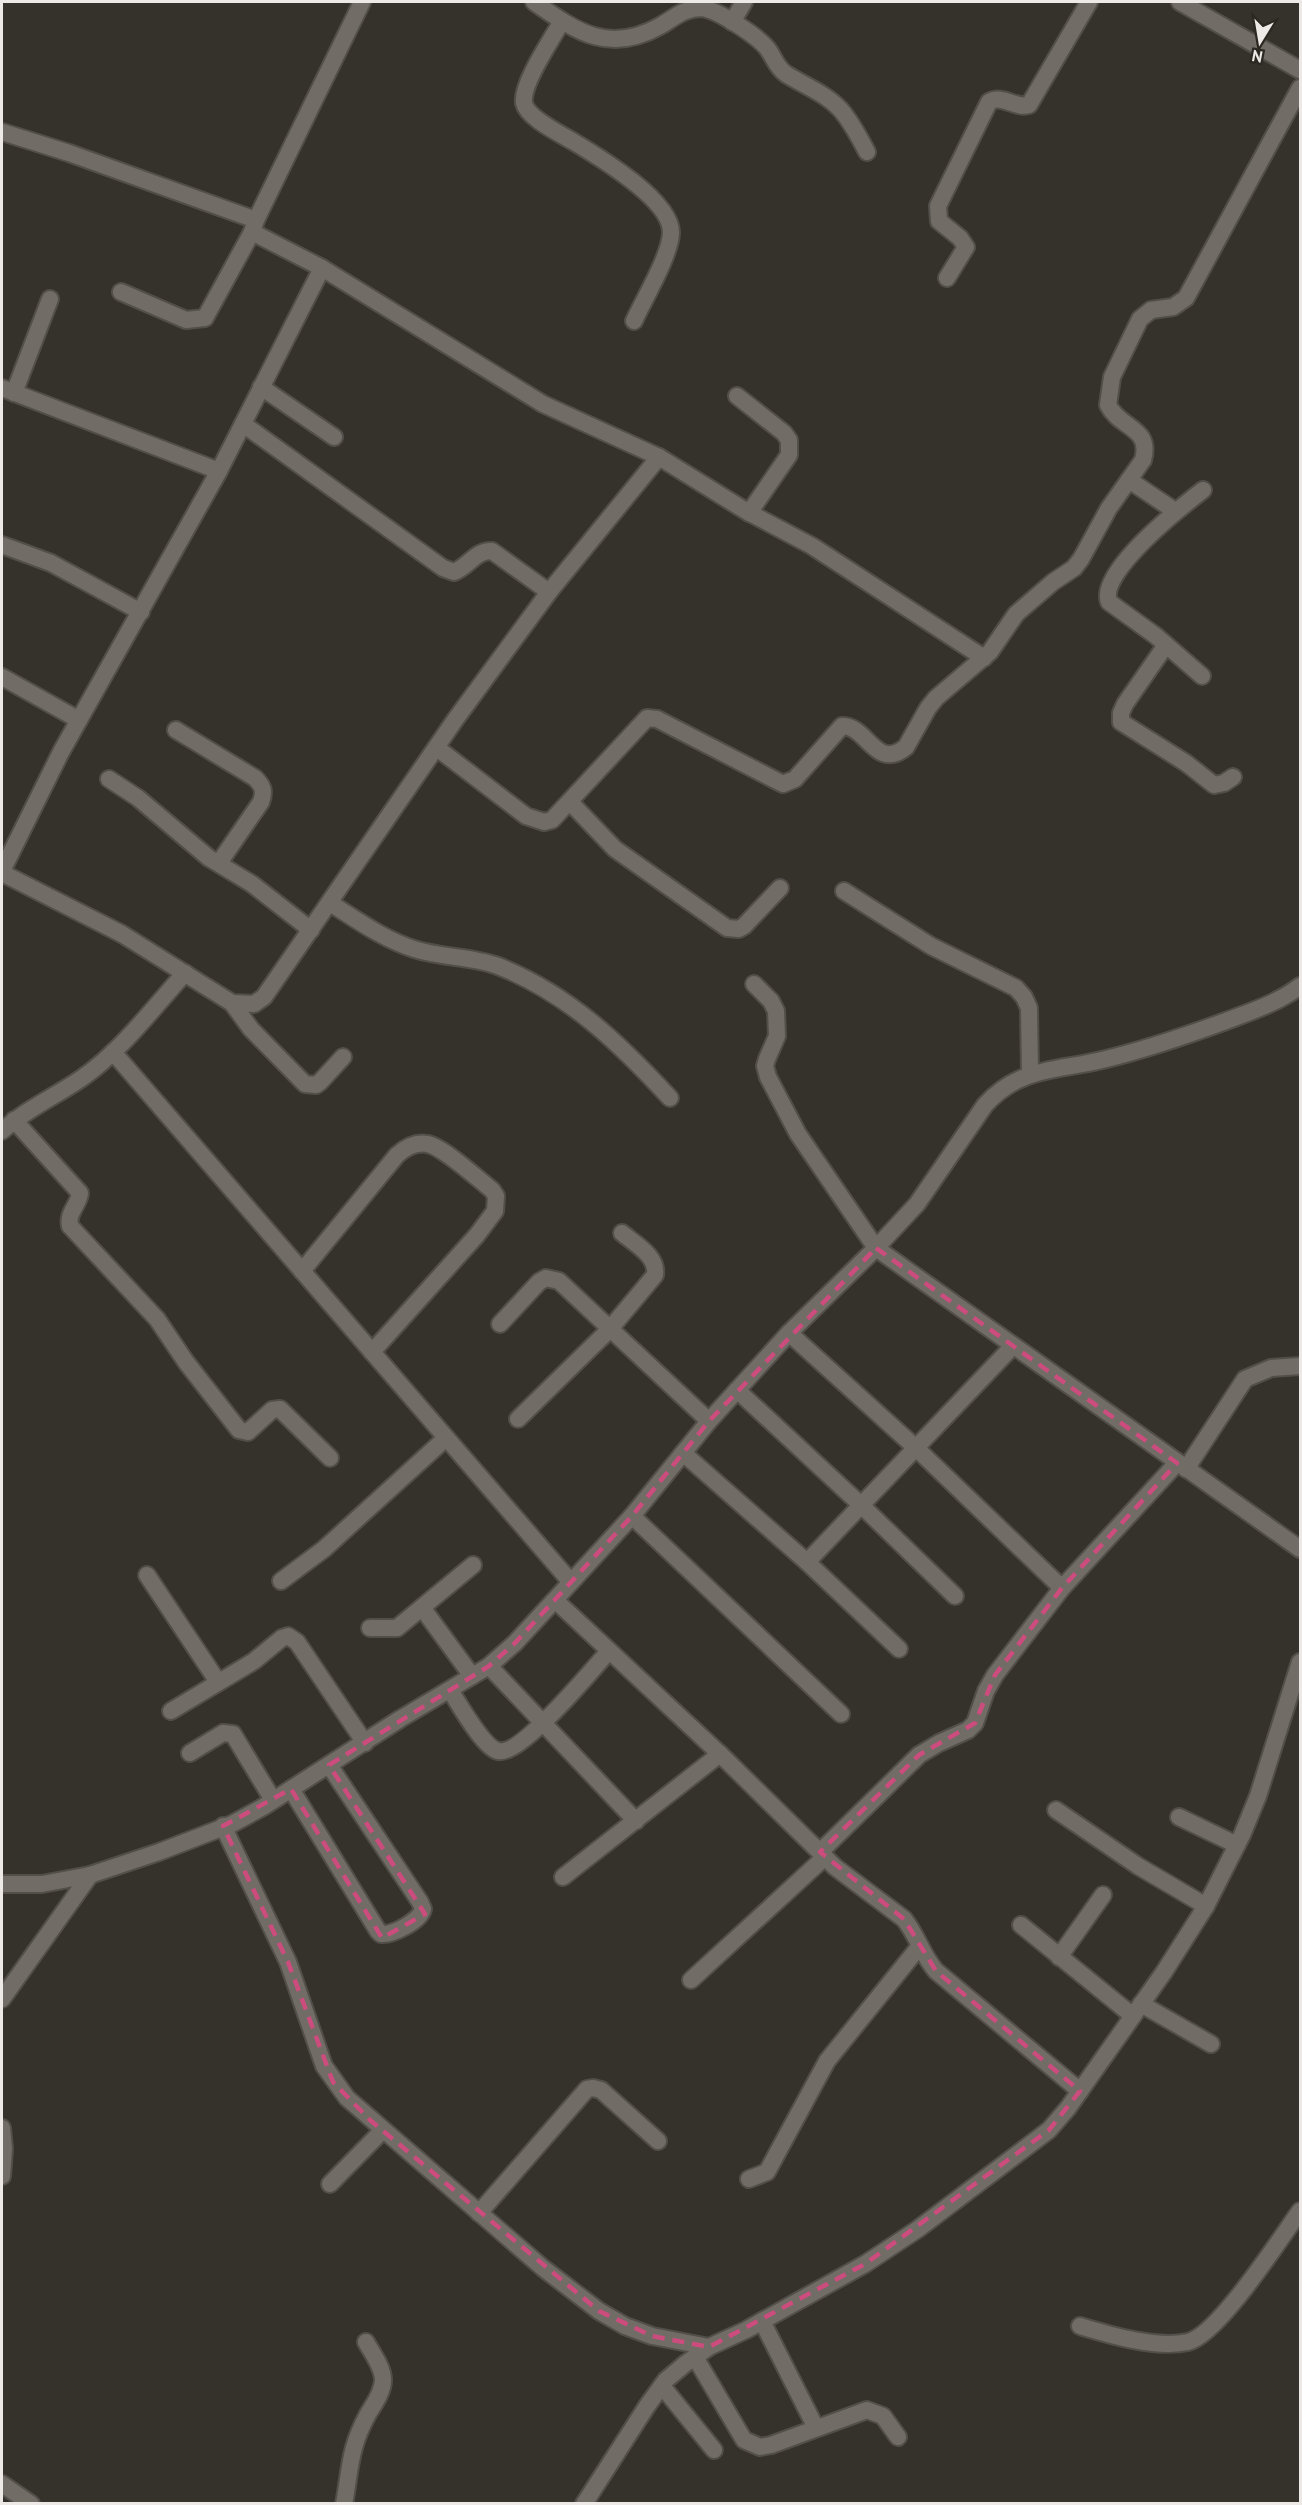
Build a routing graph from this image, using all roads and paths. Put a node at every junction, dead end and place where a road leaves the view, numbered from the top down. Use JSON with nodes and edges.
{"nodes":[{"id":1,"x":362,"y":2,"type":"edge"},
{"id":2,"x":534,"y":2,"type":"edge"},
{"id":3,"x":744,"y":2,"type":"edge"},
{"id":4,"x":1089,"y":2,"type":"edge"},
{"id":5,"x":1180,"y":2,"type":"edge"},
{"id":6,"x":562,"y":21,"type":"junction"},
{"id":7,"x":732,"y":22,"type":"junction"},
{"id":8,"x":1300,"y":70,"type":"edge"},
{"id":9,"x":1300,"y":88,"type":"edge"},
{"id":10,"x":2,"y":132,"type":"edge"},
{"id":11,"x":867,"y":152,"type":"dead end"},
{"id":12,"x":254,"y":226,"type":"junction"},
{"id":13,"x":322,"y":268,"type":"junction"},
{"id":14,"x":947,"y":278,"type":"dead end"},
{"id":15,"x":122,"y":292,"type":"dead end"},
{"id":16,"x":50,"y":299,"type":"dead end"},
{"id":17,"x":634,"y":321,"type":"dead end"},
{"id":18,"x":261,"y":387,"type":"junction"},
{"id":19,"x":8,"y":391,"type":"edge"},
{"id":20,"x":737,"y":396,"type":"dead end"},
{"id":21,"x":243,"y":424,"type":"junction"},
{"id":22,"x":334,"y":437,"type":"dead end"},
{"id":23,"x":658,"y":457,"type":"junction"},
{"id":24,"x":219,"y":471,"type":"junction"},
{"id":25,"x":1129,"y":480,"type":"junction"},
{"id":26,"x":1203,"y":490,"type":"dead end"},
{"id":27,"x":1175,"y":512,"type":"junction"},
{"id":28,"x":749,"y":513,"type":"junction"},
{"id":29,"x":2,"y":545,"type":"edge"},
{"id":30,"x":549,"y":592,"type":"junction"},
{"id":31,"x":141,"y":612,"type":"junction"},
{"id":32,"x":1166,"y":645,"type":"junction"},
{"id":33,"x":984,"y":658,"type":"junction"},
{"id":34,"x":1202,"y":675,"type":"dead end"},
{"id":35,"x":2,"y":677,"type":"edge"},
{"id":36,"x":79,"y":720,"type":"junction"},
{"id":37,"x":176,"y":730,"type":"dead end"},
{"id":38,"x":437,"y":748,"type":"junction"},
{"id":39,"x":1233,"y":777,"type":"dead end"},
{"id":40,"x":109,"y":779,"type":"dead end"},
{"id":41,"x":570,"y":802,"type":"junction"},
{"id":42,"x":219,"y":863,"type":"junction"},
{"id":43,"x":2,"y":872,"type":"edge"},
{"id":44,"x":780,"y":888,"type":"dead end"},
{"id":45,"x":844,"y":891,"type":"dead end"},
{"id":46,"x":330,"y":903,"type":"junction"},
{"id":47,"x":311,"y":930,"type":"junction"},
{"id":48,"x":185,"y":972,"type":"junction"},
{"id":49,"x":754,"y":984,"type":"dead end"},
{"id":50,"x":1300,"y":986,"type":"edge"},
{"id":51,"x":232,"y":1003,"type":"junction"},
{"id":52,"x":113,"y":1052,"type":"junction"},
{"id":53,"x":344,"y":1057,"type":"dead end"},
{"id":54,"x":1030,"y":1075,"type":"junction"},
{"id":55,"x":670,"y":1098,"type":"dead end"},
{"id":56,"x":8,"y":1125,"type":"edge"},
{"id":57,"x":622,"y":1233,"type":"dead end"},
{"id":58,"x":876,"y":1248,"type":"junction"},
{"id":59,"x":302,"y":1271,"type":"junction"},
{"id":60,"x":500,"y":1324,"type":"dead end"},
{"id":61,"x":609,"y":1330,"type":"junction"},
{"id":62,"x":789,"y":1333,"type":"junction"},
{"id":63,"x":1013,"y":1346,"type":"junction"},
{"id":64,"x":372,"y":1352,"type":"junction"},
{"id":65,"x":1300,"y":1366,"type":"edge"},
{"id":66,"x":737,"y":1390,"type":"junction"},
{"id":67,"x":518,"y":1419,"type":"dead end"},
{"id":68,"x":709,"y":1420,"type":"junction"},
{"id":69,"x":446,"y":1438,"type":"junction"},
{"id":70,"x":916,"y":1448,"type":"junction"},
{"id":71,"x":683,"y":1453,"type":"junction"},
{"id":72,"x":330,"y":1458,"type":"dead end"},
{"id":73,"x":1182,"y":1466,"type":"junction"},
{"id":74,"x":861,"y":1505,"type":"junction"},
{"id":75,"x":632,"y":1516,"type":"junction"},
{"id":76,"x":1300,"y":1549,"type":"edge"},
{"id":77,"x":807,"y":1562,"type":"junction"},
{"id":78,"x":473,"y":1565,"type":"dead end"},
{"id":79,"x":147,"y":1575,"type":"dead end"},
{"id":80,"x":281,"y":1581,"type":"dead end"},
{"id":81,"x":570,"y":1581,"type":"junction"},
{"id":82,"x":1062,"y":1588,"type":"junction"},
{"id":83,"x":955,"y":1596,"type":"dead end"},
{"id":84,"x":555,"y":1600,"type":"junction"},
{"id":85,"x":423,"y":1609,"type":"junction"},
{"id":86,"x":370,"y":1628,"type":"dead end"},
{"id":87,"x":899,"y":1649,"type":"dead end"},
{"id":88,"x":609,"y":1651,"type":"junction"},
{"id":89,"x":1300,"y":1662,"type":"edge"},
{"id":90,"x":489,"y":1666,"type":"junction"},
{"id":91,"x":472,"y":1676,"type":"junction"},
{"id":92,"x":218,"y":1682,"type":"junction"},
{"id":93,"x":450,"y":1690,"type":"junction"},
{"id":94,"x":171,"y":1711,"type":"dead end"},
{"id":95,"x":841,"y":1714,"type":"dead end"},
{"id":96,"x":543,"y":1723,"type":"junction"},
{"id":97,"x":364,"y":1743,"type":"junction"},
{"id":98,"x":190,"y":1753,"type":"dead end"},
{"id":99,"x":720,"y":1754,"type":"junction"},
{"id":100,"x":329,"y":1765,"type":"junction"},
{"id":101,"x":291,"y":1790,"type":"junction"},
{"id":102,"x":273,"y":1800,"type":"junction"},
{"id":103,"x":1056,"y":1810,"type":"dead end"},
{"id":104,"x":1179,"y":1817,"type":"dead end"},
{"id":105,"x":636,"y":1821,"type":"junction"},
{"id":106,"x":224,"y":1827,"type":"junction"},
{"id":107,"x":1237,"y":1845,"type":"junction"},
{"id":108,"x":823,"y":1855,"type":"junction"},
{"id":109,"x":90,"y":1875,"type":"junction"},
{"id":110,"x":563,"y":1877,"type":"dead end"},
{"id":111,"x":2,"y":1884,"type":"edge"},
{"id":112,"x":1103,"y":1895,"type":"dead end"},
{"id":113,"x":1206,"y":1906,"type":"junction"},
{"id":114,"x":1022,"y":1925,"type":"dead end"},
{"id":115,"x":919,"y":1947,"type":"junction"},
{"id":116,"x":1059,"y":1957,"type":"junction"},
{"id":117,"x":691,"y":1980,"type":"dead end"},
{"id":118,"x":2,"y":1999,"type":"edge"},
{"id":119,"x":1137,"y":2010,"type":"junction"},
{"id":120,"x":1211,"y":2044,"type":"dead end"},
{"id":121,"x":1080,"y":2091,"type":"junction"},
{"id":122,"x":2,"y":2128,"type":"edge"},
{"id":123,"x":383,"y":2130,"type":"junction"},
{"id":124,"x":657,"y":2141,"type":"dead end"},
{"id":125,"x":2,"y":2176,"type":"edge"},
{"id":126,"x":749,"y":2179,"type":"dead end"},
{"id":127,"x":330,"y":2184,"type":"dead end"},
{"id":128,"x":1300,"y":2211,"type":"edge"},
{"id":129,"x":479,"y":2213,"type":"junction"},
{"id":130,"x":762,"y":2321,"type":"junction"},
{"id":131,"x":1080,"y":2326,"type":"dead end"},
{"id":132,"x":366,"y":2342,"type":"dead end"},
{"id":133,"x":702,"y":2352,"type":"junction"},
{"id":134,"x":662,"y":2386,"type":"junction"},
{"id":135,"x":816,"y":2428,"type":"junction"},
{"id":136,"x":898,"y":2437,"type":"dead end"},
{"id":137,"x":714,"y":2450,"type":"dead end"},
{"id":138,"x":2,"y":2484,"type":"edge"},
{"id":139,"x":31,"y":2504,"type":"edge"},
{"id":140,"x":344,"y":2504,"type":"edge"},
{"id":141,"x":584,"y":2504,"type":"edge"}],
"edges":[{"from":1,"to":12,"type":"street"},
{"from":2,"to":6,"type":"street"},
{"from":3,"to":7,"type":"street"},
{"from":4,"to":14,"type":"street"},
{"from":5,"to":8,"type":"street"},
{"from":6,"to":7,"type":"street"},
{"from":6,"to":17,"type":"street"},
{"from":7,"to":11,"type":"street"},
{"from":9,"to":25,"type":"street"},
{"from":10,"to":12,"type":"street"},
{"from":12,"to":13,"type":"street"},
{"from":12,"to":15,"type":"street"},
{"from":13,"to":18,"type":"street"},
{"from":13,"to":23,"type":"street"},
{"from":16,"to":19,"type":"street"},
{"from":18,"to":21,"type":"street"},
{"from":18,"to":22,"type":"street"},
{"from":19,"to":24,"type":"street"},
{"from":20,"to":28,"type":"street"},
{"from":21,"to":24,"type":"street"},
{"from":21,"to":30,"type":"street"},
{"from":23,"to":28,"type":"street"},
{"from":23,"to":30,"type":"street"},
{"from":24,"to":31,"type":"street"},
{"from":25,"to":27,"type":"street"},
{"from":25,"to":33,"type":"street"},
{"from":26,"to":27,"type":"street"},
{"from":27,"to":32,"type":"street"},
{"from":28,"to":33,"type":"street"},
{"from":29,"to":31,"type":"street"},
{"from":30,"to":38,"type":"street"},
{"from":31,"to":36,"type":"street"},
{"from":32,"to":34,"type":"street"},
{"from":32,"to":39,"type":"street"},
{"from":33,"to":41,"type":"street"},
{"from":35,"to":36,"type":"street"},
{"from":36,"to":43,"type":"street"},
{"from":37,"to":42,"type":"street"},
{"from":38,"to":41,"type":"street"},
{"from":38,"to":46,"type":"street"},
{"from":40,"to":42,"type":"street"},
{"from":41,"to":44,"type":"street"},
{"from":42,"to":47,"type":"street"},
{"from":43,"to":48,"type":"street"},
{"from":45,"to":54,"type":"street"},
{"from":46,"to":47,"type":"street"},
{"from":46,"to":55,"type":"street"},
{"from":47,"to":51,"type":"street"},
{"from":48,"to":51,"type":"street"},
{"from":48,"to":52,"type":"street"},
{"from":49,"to":58,"type":"street"},
{"from":50,"to":54,"type":"street"},
{"from":51,"to":53,"type":"street"},
{"from":52,"to":56,"type":"street"},
{"from":52,"to":59,"type":"street"},
{"from":54,"to":58,"type":"street"},
{"from":56,"to":72,"type":"street"},
{"from":57,"to":61,"type":"street"},
{"from":58,"to":62,"type":"street"},
{"from":58,"to":63,"type":"street"},
{"from":59,"to":64,"type":"street"},
{"from":59,"to":64,"type":"street"},
{"from":60,"to":61,"type":"street"},
{"from":61,"to":67,"type":"street"},
{"from":61,"to":68,"type":"street"},
{"from":62,"to":66,"type":"street"},
{"from":62,"to":70,"type":"street"},
{"from":63,"to":70,"type":"street"},
{"from":63,"to":73,"type":"street"},
{"from":64,"to":69,"type":"street"},
{"from":65,"to":73,"type":"street"},
{"from":66,"to":68,"type":"street"},
{"from":66,"to":74,"type":"street"},
{"from":68,"to":71,"type":"street"},
{"from":69,"to":80,"type":"street"},
{"from":69,"to":81,"type":"street"},
{"from":70,"to":74,"type":"street"},
{"from":70,"to":82,"type":"street"},
{"from":71,"to":75,"type":"street"},
{"from":71,"to":77,"type":"street"},
{"from":73,"to":76,"type":"street"},
{"from":73,"to":82,"type":"street"},
{"from":74,"to":77,"type":"street"},
{"from":74,"to":83,"type":"street"},
{"from":75,"to":81,"type":"street"},
{"from":75,"to":95,"type":"street"},
{"from":77,"to":87,"type":"street"},
{"from":78,"to":85,"type":"street"},
{"from":79,"to":92,"type":"street"},
{"from":81,"to":84,"type":"street"},
{"from":82,"to":108,"type":"street"},
{"from":84,"to":88,"type":"street"},
{"from":84,"to":90,"type":"street"},
{"from":85,"to":86,"type":"street"},
{"from":85,"to":91,"type":"street"},
{"from":88,"to":96,"type":"street"},
{"from":88,"to":99,"type":"street"},
{"from":89,"to":107,"type":"street"},
{"from":90,"to":91,"type":"street"},
{"from":90,"to":96,"type":"street"},
{"from":91,"to":93,"type":"street"},
{"from":92,"to":94,"type":"street"},
{"from":92,"to":97,"type":"street"},
{"from":93,"to":96,"type":"street"},
{"from":93,"to":97,"type":"street"},
{"from":96,"to":105,"type":"street"},
{"from":97,"to":100,"type":"street"},
{"from":98,"to":102,"type":"street"},
{"from":99,"to":105,"type":"street"},
{"from":99,"to":108,"type":"street"},
{"from":100,"to":101,"type":"street"},
{"from":100,"to":101,"type":"street"},
{"from":101,"to":102,"type":"street"},
{"from":102,"to":106,"type":"street"},
{"from":103,"to":113,"type":"street"},
{"from":104,"to":107,"type":"street"},
{"from":105,"to":110,"type":"street"},
{"from":106,"to":109,"type":"street"},
{"from":106,"to":123,"type":"street"},
{"from":107,"to":113,"type":"street"},
{"from":108,"to":115,"type":"street"},
{"from":108,"to":117,"type":"street"},
{"from":109,"to":111,"type":"street"},
{"from":109,"to":118,"type":"street"},
{"from":112,"to":116,"type":"street"},
{"from":113,"to":119,"type":"street"},
{"from":114,"to":116,"type":"street"},
{"from":115,"to":121,"type":"street"},
{"from":115,"to":126,"type":"street"},
{"from":116,"to":119,"type":"street"},
{"from":119,"to":120,"type":"street"},
{"from":119,"to":121,"type":"street"},
{"from":121,"to":130,"type":"street"},
{"from":122,"to":125,"type":"street"},
{"from":123,"to":127,"type":"street"},
{"from":123,"to":129,"type":"street"},
{"from":124,"to":129,"type":"street"},
{"from":128,"to":131,"type":"street"},
{"from":129,"to":133,"type":"street"},
{"from":130,"to":133,"type":"street"},
{"from":130,"to":135,"type":"street"},
{"from":132,"to":140,"type":"street"},
{"from":133,"to":134,"type":"street"},
{"from":133,"to":135,"type":"street"},
{"from":134,"to":137,"type":"street"},
{"from":134,"to":141,"type":"street"},
{"from":135,"to":136,"type":"street"},
{"from":138,"to":139,"type":"street"}]}
